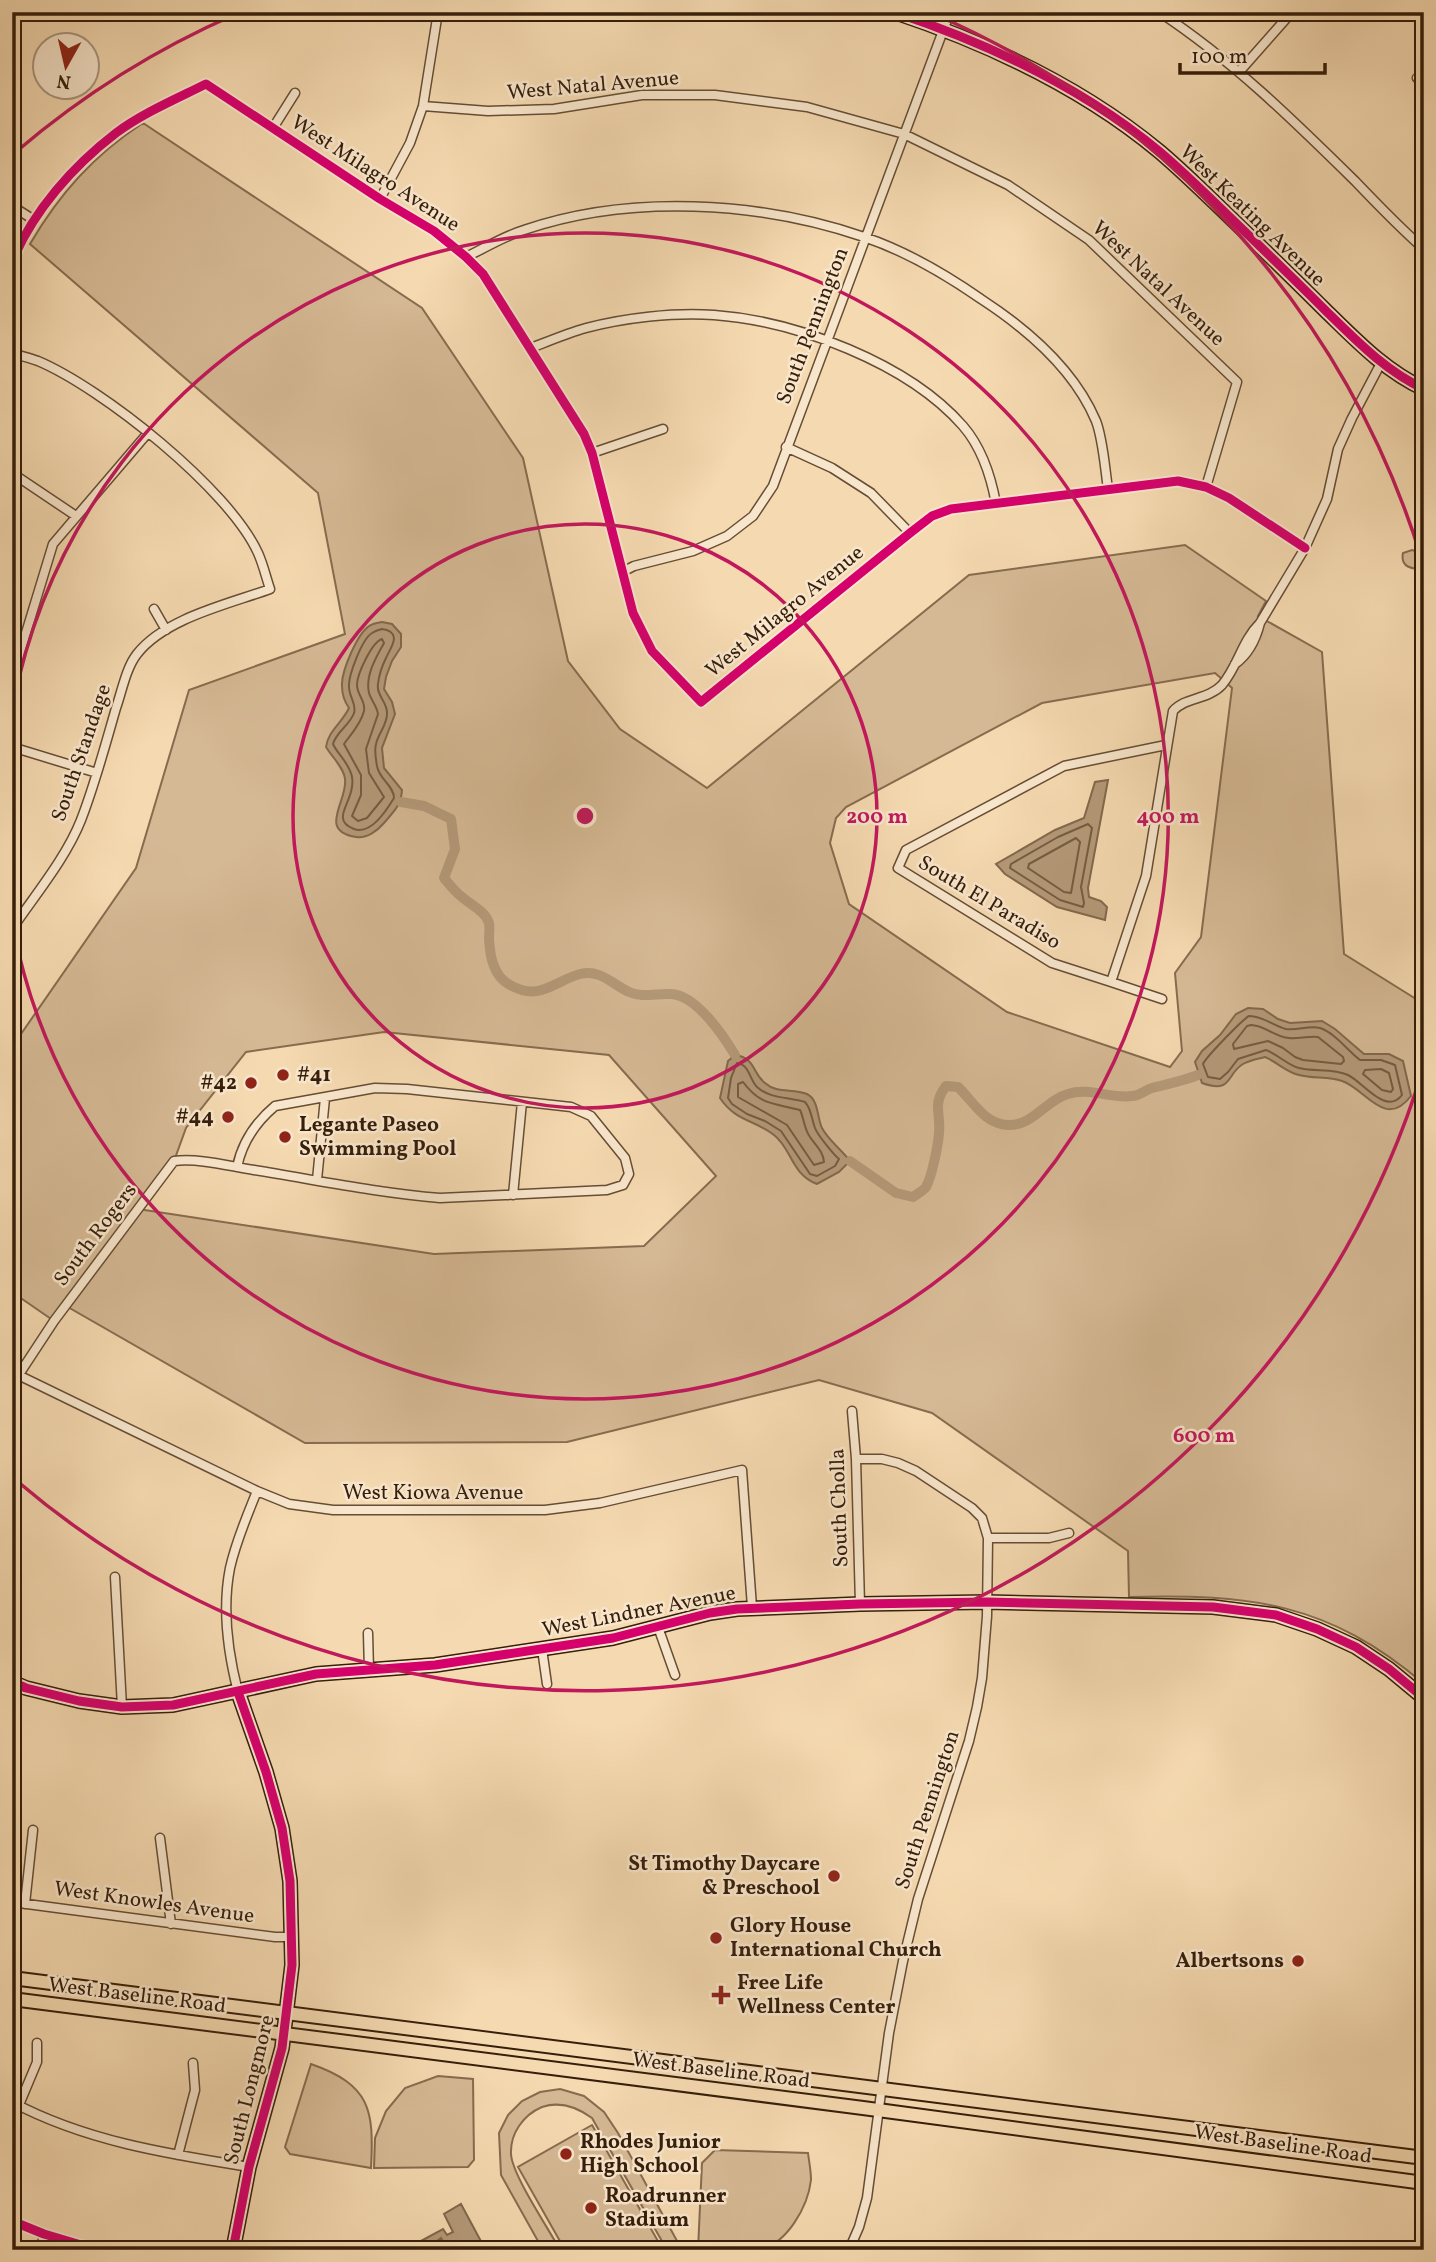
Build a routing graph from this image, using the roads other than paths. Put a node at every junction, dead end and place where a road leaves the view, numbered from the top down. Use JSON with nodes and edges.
{"nodes":[{"id":1,"x":438,"y":12,"type":"edge"},
{"id":2,"x":894,"y":12,"type":"edge"},
{"id":3,"x":950,"y":12,"type":"edge"},
{"id":4,"x":1159,"y":12,"type":"edge"},
{"id":5,"x":1292,"y":12,"type":"edge"},
{"id":6,"x":945,"y":29,"type":"junction"},
{"id":7,"x":1239,"y":72,"type":"junction"},
{"id":8,"x":295,"y":93,"type":"dead end"},
{"id":9,"x":423,"y":106,"type":"junction"},
{"id":10,"x":273,"y":128,"type":"junction"},
{"id":11,"x":904,"y":134,"type":"junction"},
{"id":12,"x":380,"y":199,"type":"junction"},
{"id":13,"x":12,"y":206,"type":"edge"},
{"id":14,"x":34,"y":220,"type":"junction"},
{"id":15,"x":865,"y":237,"type":"junction"},
{"id":16,"x":1424,"y":249,"type":"edge"},
{"id":17,"x":466,"y":257,"type":"junction"},
{"id":18,"x":12,"y":262,"type":"edge"},
{"id":19,"x":826,"y":340,"type":"junction"},
{"id":20,"x":531,"y":348,"type":"junction"},
{"id":21,"x":12,"y":353,"type":"edge"},
{"id":22,"x":1381,"y":363,"type":"junction"},
{"id":23,"x":1424,"y":389,"type":"edge"},
{"id":24,"x":663,"y":429,"type":"dead end"},
{"id":25,"x":147,"y":433,"type":"junction"},
{"id":26,"x":786,"y":447,"type":"junction"},
{"id":27,"x":592,"y":453,"type":"junction"},
{"id":28,"x":12,"y":473,"type":"edge"},
{"id":29,"x":1206,"y":487,"type":"junction"},
{"id":30,"x":1108,"y":489,"type":"junction"},
{"id":31,"x":996,"y":504,"type":"junction"},
{"id":32,"x":76,"y":516,"type":"junction"},
{"id":33,"x":910,"y":533,"type":"junction"},
{"id":34,"x":1305,"y":548,"type":"junction"},
{"id":35,"x":624,"y":571,"type":"junction"},
{"id":36,"x":154,"y":609,"type":"dead end"},
{"id":37,"x":166,"y":630,"type":"junction"},
{"id":38,"x":12,"y":679,"type":"edge"},
{"id":39,"x":1166,"y":745,"type":"junction"},
{"id":40,"x":12,"y":747,"type":"edge"},
{"id":41,"x":97,"y":773,"type":"junction"},
{"id":42,"x":12,"y":929,"type":"edge"},
{"id":43,"x":1111,"y":982,"type":"junction"},
{"id":44,"x":1162,"y":999,"type":"dead end"},
{"id":45,"x":324,"y":1098,"type":"junction"},
{"id":46,"x":522,"y":1102,"type":"junction"},
{"id":47,"x":237,"y":1167,"type":"junction"},
{"id":48,"x":317,"y":1180,"type":"junction"},
{"id":49,"x":513,"y":1195,"type":"junction"},
{"id":50,"x":15,"y":1373,"type":"edge"},
{"id":51,"x":12,"y":1385,"type":"edge"},
{"id":52,"x":852,"y":1411,"type":"dead end"},
{"id":53,"x":856,"y":1459,"type":"junction"},
{"id":54,"x":257,"y":1491,"type":"junction"},
{"id":55,"x":1069,"y":1533,"type":"dead end"},
{"id":56,"x":988,"y":1538,"type":"junction"},
{"id":57,"x":115,"y":1577,"type":"dead end"},
{"id":58,"x":987,"y":1602,"type":"junction"},
{"id":59,"x":860,"y":1604,"type":"junction"},
{"id":60,"x":752,"y":1607,"type":"junction"},
{"id":61,"x":658,"y":1627,"type":"junction"},
{"id":62,"x":368,"y":1633,"type":"dead end"},
{"id":63,"x":542,"y":1649,"type":"junction"},
{"id":64,"x":369,"y":1671,"type":"junction"},
{"id":65,"x":675,"y":1675,"type":"dead end"},
{"id":66,"x":12,"y":1682,"type":"edge"},
{"id":67,"x":547,"y":1684,"type":"dead end"},
{"id":68,"x":238,"y":1692,"type":"junction"},
{"id":69,"x":1424,"y":1698,"type":"edge"},
{"id":70,"x":122,"y":1707,"type":"junction"},
{"id":71,"x":33,"y":1830,"type":"dead end"},
{"id":72,"x":160,"y":1838,"type":"dead end"},
{"id":73,"x":12,"y":1902,"type":"edge"},
{"id":74,"x":25,"y":1903,"type":"junction"},
{"id":75,"x":171,"y":1924,"type":"junction"},
{"id":76,"x":292,"y":1937,"type":"junction"},
{"id":77,"x":12,"y":1978,"type":"edge"},
{"id":78,"x":12,"y":1999,"type":"edge"},
{"id":79,"x":287,"y":2013,"type":"junction"},
{"id":80,"x":285,"y":2034,"type":"junction"},
{"id":81,"x":37,"y":2043,"type":"dead end"},
{"id":82,"x":193,"y":2063,"type":"dead end"},
{"id":83,"x":882,"y":2089,"type":"junction"},
{"id":84,"x":15,"y":2103,"type":"edge"},
{"id":85,"x":879,"y":2110,"type":"junction"},
{"id":86,"x":177,"y":2155,"type":"junction"},
{"id":87,"x":1424,"y":2158,"type":"edge"},
{"id":88,"x":249,"y":2167,"type":"junction"},
{"id":89,"x":1424,"y":2183,"type":"edge"},
{"id":90,"x":12,"y":2221,"type":"edge"},
{"id":91,"x":44,"y":2234,"type":"junction"},
{"id":92,"x":41,"y":2250,"type":"edge"},
{"id":93,"x":98,"y":2250,"type":"edge"},
{"id":94,"x":233,"y":2250,"type":"edge"},
{"id":95,"x":849,"y":2250,"type":"edge"}],
"edges":[{"from":1,"to":9,"type":"street"},
{"from":2,"to":6,"type":"street","name":"West Keating Avenue"},
{"from":3,"to":6,"type":"street","name":"South Pennington"},
{"from":4,"to":7,"type":"street"},
{"from":5,"to":7,"type":"street"},
{"from":6,"to":11,"type":"street","name":"South Pennington"},
{"from":6,"to":22,"type":"street","name":"West Keating Avenue"},
{"from":7,"to":16,"type":"street"},
{"from":8,"to":10,"type":"street"},
{"from":9,"to":11,"type":"street","name":"West Natal Avenue"},
{"from":9,"to":12,"type":"street"},
{"from":10,"to":12,"type":"street","name":"West Milagro Avenue"},
{"from":10,"to":14,"type":"street","name":"West Milagro Avenue"},
{"from":11,"to":15,"type":"street","name":"South Pennington"},
{"from":11,"to":29,"type":"street","name":"West Natal Avenue"},
{"from":12,"to":17,"type":"street","name":"West Milagro Avenue"},
{"from":13,"to":14,"type":"street"},
{"from":14,"to":18,"type":"street"},
{"from":15,"to":17,"type":"street"},
{"from":15,"to":19,"type":"street","name":"South Pennington"},
{"from":15,"to":30,"type":"street"},
{"from":17,"to":20,"type":"street","name":"West Milagro Avenue"},
{"from":19,"to":20,"type":"street"},
{"from":19,"to":26,"type":"street","name":"South Pennington"},
{"from":19,"to":31,"type":"street"},
{"from":20,"to":27,"type":"street","name":"West Milagro Avenue"},
{"from":21,"to":25,"type":"street"},
{"from":22,"to":23,"type":"street","name":"West Keating Avenue"},
{"from":22,"to":34,"type":"street"},
{"from":24,"to":27,"type":"street"},
{"from":25,"to":32,"type":"street"},
{"from":25,"to":37,"type":"street","name":"South Standage"},
{"from":26,"to":33,"type":"street"},
{"from":26,"to":35,"type":"street","name":"South Pennington"},
{"from":27,"to":35,"type":"street","name":"West Milagro Avenue"},
{"from":28,"to":32,"type":"street"},
{"from":29,"to":30,"type":"street","name":"West Milagro Avenue"},
{"from":29,"to":34,"type":"street","name":"West Milagro Avenue"},
{"from":30,"to":31,"type":"street","name":"West Milagro Avenue"},
{"from":31,"to":33,"type":"street","name":"West Milagro Avenue"},
{"from":32,"to":38,"type":"street"},
{"from":33,"to":35,"type":"street","name":"West Milagro Avenue"},
{"from":34,"to":39,"type":"street"},
{"from":36,"to":37,"type":"street"},
{"from":37,"to":41,"type":"street","name":"South Standage"},
{"from":39,"to":43,"type":"street"},
{"from":39,"to":43,"type":"street","name":"South El Paradiso"},
{"from":40,"to":41,"type":"street"},
{"from":41,"to":42,"type":"street","name":"South Standage"},
{"from":43,"to":44,"type":"street","name":"South El Paradiso"},
{"from":45,"to":46,"type":"street","name":"South Rogers"},
{"from":45,"to":47,"type":"street","name":"South Rogers"},
{"from":45,"to":48,"type":"street"},
{"from":46,"to":49,"type":"street"},
{"from":46,"to":49,"type":"street","name":"South Rogers"},
{"from":47,"to":48,"type":"street","name":"South Rogers"},
{"from":47,"to":50,"type":"street","name":"South Rogers"},
{"from":48,"to":49,"type":"street","name":"South Rogers"},
{"from":50,"to":51,"type":"street","name":"South Rogers"},
{"from":50,"to":54,"type":"street","name":"West Kiowa Avenue"},
{"from":52,"to":53,"type":"street","name":"South Cholla"},
{"from":53,"to":56,"type":"street","name":"South Pennington"},
{"from":53,"to":59,"type":"street","name":"South Cholla"},
{"from":54,"to":60,"type":"street","name":"West Kiowa Avenue"},
{"from":54,"to":68,"type":"street","name":"South Longmore"},
{"from":55,"to":56,"type":"street"},
{"from":56,"to":58,"type":"street","name":"South Pennington"},
{"from":57,"to":70,"type":"street"},
{"from":58,"to":59,"type":"street","name":"West Lindner Avenue"},
{"from":58,"to":69,"type":"street","name":"West Lindner Avenue"},
{"from":58,"to":83,"type":"street","name":"South Pennington"},
{"from":59,"to":60,"type":"street","name":"West Lindner Avenue"},
{"from":60,"to":61,"type":"street","name":"West Lindner Avenue"},
{"from":61,"to":63,"type":"street","name":"West Lindner Avenue"},
{"from":61,"to":65,"type":"street","name":"West Lindner Avenue"},
{"from":62,"to":64,"type":"street"},
{"from":63,"to":64,"type":"street","name":"West Lindner Avenue"},
{"from":63,"to":67,"type":"street","name":"West Lindner Avenue"},
{"from":64,"to":68,"type":"street","name":"West Lindner Avenue"},
{"from":66,"to":70,"type":"street","name":"West Lindner Avenue"},
{"from":68,"to":70,"type":"street","name":"West Lindner Avenue"},
{"from":68,"to":76,"type":"street","name":"South Longmore"},
{"from":71,"to":74,"type":"street"},
{"from":72,"to":75,"type":"street"},
{"from":73,"to":74,"type":"street","name":"West Knowles Avenue"},
{"from":74,"to":75,"type":"street","name":"West Knowles Avenue"},
{"from":75,"to":76,"type":"street","name":"West Knowles Avenue"},
{"from":76,"to":79,"type":"street","name":"South Longmore"},
{"from":77,"to":79,"type":"main road","name":"West Baseline Road"},
{"from":78,"to":80,"type":"main road","name":"West Baseline Road"},
{"from":79,"to":80,"type":"street","name":"South Longmore"},
{"from":79,"to":83,"type":"main road","name":"West Baseline Road"},
{"from":80,"to":85,"type":"main road","name":"West Baseline Road"},
{"from":80,"to":88,"type":"street","name":"South Longmore"},
{"from":81,"to":84,"type":"street"},
{"from":82,"to":86,"type":"street"},
{"from":83,"to":85,"type":"street","name":"South Pennington"},
{"from":83,"to":87,"type":"main road","name":"West Baseline Road"},
{"from":84,"to":86,"type":"street"},
{"from":85,"to":89,"type":"main road","name":"West Baseline Road"},
{"from":85,"to":95,"type":"street","name":"South Pennington"},
{"from":86,"to":88,"type":"street"},
{"from":88,"to":94,"type":"street","name":"South Longmore"},
{"from":90,"to":91,"type":"street"},
{"from":91,"to":92,"type":"street"},
{"from":91,"to":93,"type":"street"}]}
